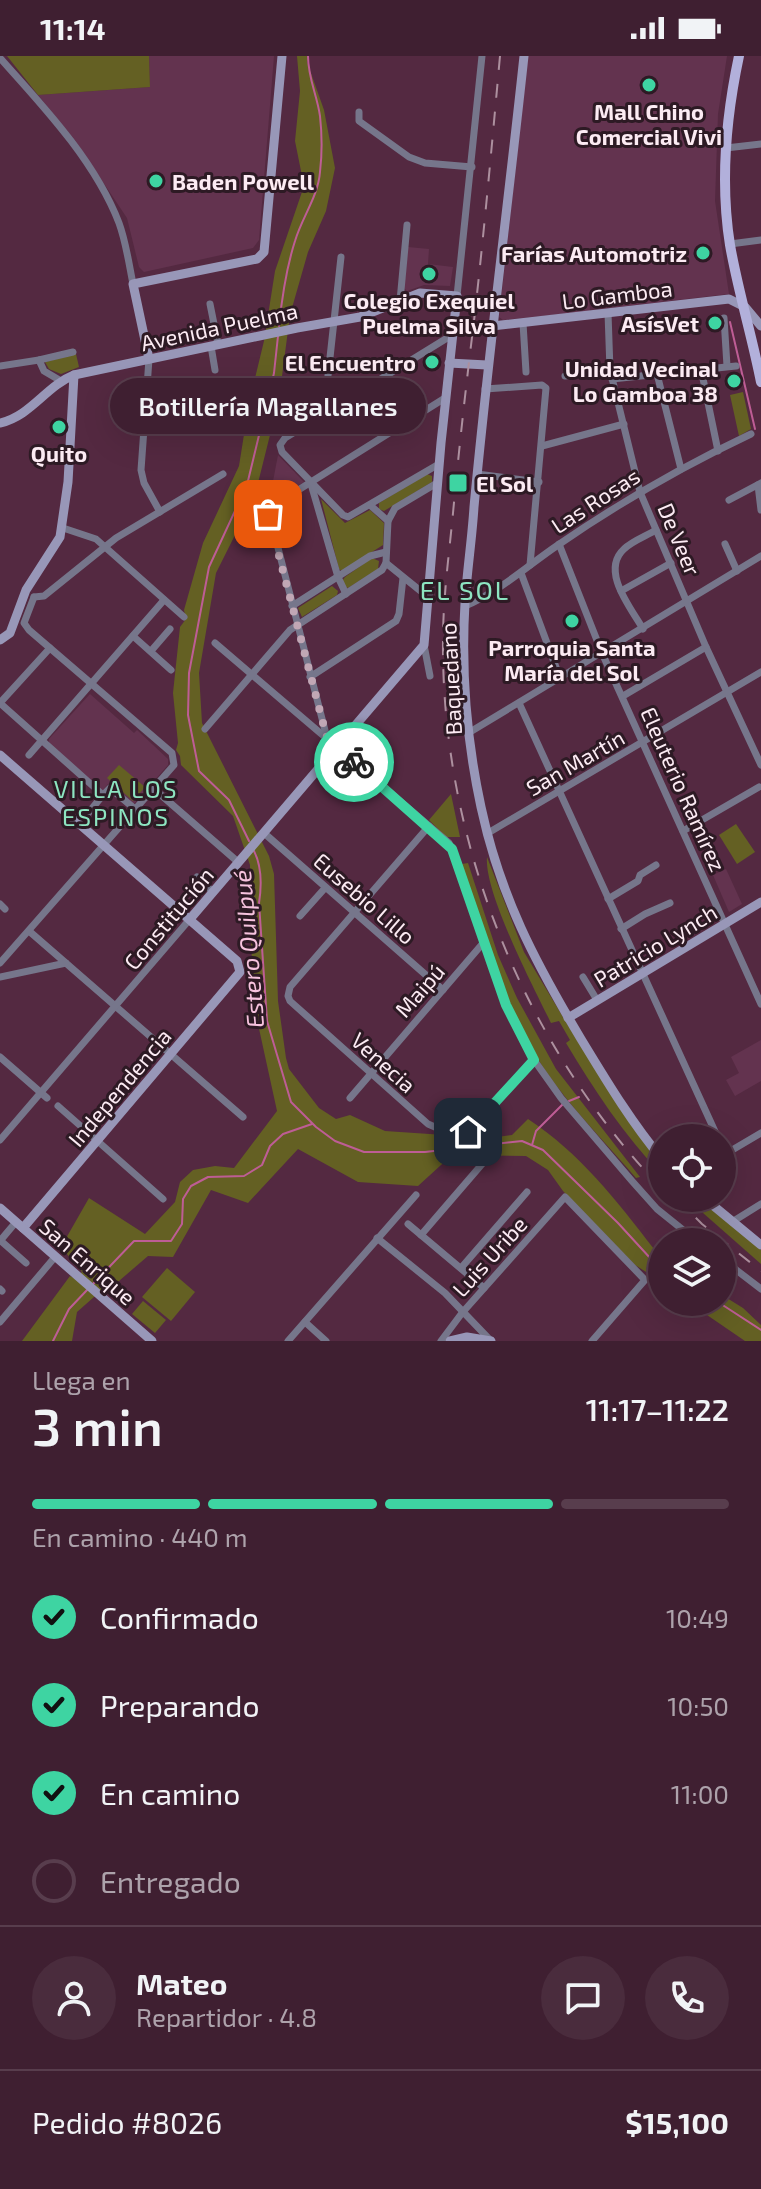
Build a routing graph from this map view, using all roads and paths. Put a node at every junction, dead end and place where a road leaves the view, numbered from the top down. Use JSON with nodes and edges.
{"nodes":[{"id":1,"x":282,"y":56,"type":"edge"},
{"id":2,"x":482,"y":56,"type":"edge"},
{"id":3,"x":524,"y":56,"type":"edge"},
{"id":4,"x":739,"y":56,"type":"edge"},
{"id":5,"x":0,"y":58,"type":"edge"},
{"id":6,"x":359,"y":112,"type":"dead end"},
{"id":7,"x":761,"y":144,"type":"edge"},
{"id":8,"x":726,"y":148,"type":"junction"},
{"id":9,"x":472,"y":167,"type":"junction"},
{"id":10,"x":407,"y":225,"type":"dead end"},
{"id":11,"x":761,"y":240,"type":"edge"},
{"id":12,"x":730,"y":244,"type":"junction"},
{"id":13,"x":341,"y":257,"type":"dead end"},
{"id":14,"x":133,"y":284,"type":"junction"},
{"id":15,"x":457,"y":296,"type":"junction"},
{"id":16,"x":400,"y":301,"type":"junction"},
{"id":17,"x":210,"y":304,"type":"dead end"},
{"id":18,"x":745,"y":307,"type":"junction"},
{"id":19,"x":608,"y":313,"type":"junction"},
{"id":20,"x":724,"y":318,"type":"dead end"},
{"id":21,"x":333,"y":321,"type":"junction"},
{"id":22,"x":523,"y":323,"type":"junction"},
{"id":23,"x":492,"y":326,"type":"junction"},
{"id":24,"x":761,"y":326,"type":"edge"},
{"id":25,"x":452,"y":335,"type":"junction"},
{"id":26,"x":214,"y":345,"type":"junction"},
{"id":27,"x":73,"y":352,"type":"dead end"},
{"id":28,"x":149,"y":359,"type":"junction"},
{"id":29,"x":39,"y":360,"type":"junction"},
{"id":30,"x":449,"y":363,"type":"junction"},
{"id":31,"x":487,"y":365,"type":"junction"},
{"id":32,"x":0,"y":366,"type":"edge"},
{"id":33,"x":727,"y":366,"type":"junction"},
{"id":34,"x":736,"y":366,"type":"dead end"},
{"id":35,"x":701,"y":369,"type":"junction"},
{"id":36,"x":215,"y":370,"type":"dead end"},
{"id":37,"x":526,"y":372,"type":"dead end"},
{"id":38,"x":611,"y":374,"type":"junction"},
{"id":39,"x":657,"y":374,"type":"junction"},
{"id":40,"x":74,"y":375,"type":"junction"},
{"id":41,"x":565,"y":376,"type":"dead end"},
{"id":42,"x":61,"y":381,"type":"junction"},
{"id":43,"x":761,"y":382,"type":"edge"},
{"id":44,"x":485,"y":389,"type":"junction"},
{"id":45,"x":445,"y":398,"type":"junction"},
{"id":46,"x":327,"y":412,"type":"junction"},
{"id":47,"x":0,"y":423,"type":"edge"},
{"id":48,"x":624,"y":424,"type":"junction"},
{"id":49,"x":751,"y":434,"type":"dead end"},
{"id":50,"x":542,"y":446,"type":"junction"},
{"id":51,"x":718,"y":451,"type":"junction"},
{"id":52,"x":439,"y":464,"type":"junction"},
{"id":53,"x":681,"y":469,"type":"junction"},
{"id":54,"x":223,"y":474,"type":"dead end"},
{"id":55,"x":477,"y":474,"type":"junction"},
{"id":56,"x":310,"y":482,"type":"junction"},
{"id":57,"x":539,"y":482,"type":"junction"},
{"id":58,"x":437,"y":483,"type":"junction"},
{"id":59,"x":760,"y":484,"type":"edge"},
{"id":60,"x":640,"y":492,"type":"junction"},
{"id":61,"x":729,"y":500,"type":"dead end"},
{"id":62,"x":370,"y":505,"type":"junction"},
{"id":63,"x":761,"y":510,"type":"edge"},
{"id":64,"x":160,"y":512,"type":"junction"},
{"id":65,"x":388,"y":521,"type":"junction"},
{"id":66,"x":63,"y":528,"type":"junction"},
{"id":67,"x":656,"y":530,"type":"junction"},
{"id":68,"x":559,"y":544,"type":"junction"},
{"id":69,"x":725,"y":544,"type":"dead end"},
{"id":70,"x":104,"y":547,"type":"junction"},
{"id":71,"x":386,"y":552,"type":"junction"},
{"id":72,"x":761,"y":556,"type":"edge"},
{"id":73,"x":386,"y":563,"type":"junction"},
{"id":74,"x":671,"y":563,"type":"junction"},
{"id":75,"x":530,"y":565,"type":"junction"},
{"id":76,"x":737,"y":571,"type":"junction"},
{"id":77,"x":521,"y":573,"type":"junction"},
{"id":78,"x":338,"y":577,"type":"junction"},
{"id":79,"x":403,"y":578,"type":"junction"},
{"id":80,"x":28,"y":587,"type":"junction"},
{"id":81,"x":416,"y":590,"type":"junction"},
{"id":82,"x":621,"y":591,"type":"junction"},
{"id":83,"x":346,"y":594,"type":"junction"},
{"id":84,"x":401,"y":596,"type":"junction"},
{"id":85,"x":34,"y":597,"type":"junction"},
{"id":86,"x":428,"y":597,"type":"junction"},
{"id":87,"x":164,"y":600,"type":"junction"},
{"id":88,"x":687,"y":603,"type":"junction"},
{"id":89,"x":292,"y":606,"type":"junction"},
{"id":90,"x":465,"y":606,"type":"junction"},
{"id":91,"x":184,"y":617,"type":"dead end"},
{"id":92,"x":297,"y":626,"type":"junction"},
{"id":93,"x":170,"y":629,"type":"dead end"},
{"id":94,"x":643,"y":629,"type":"junction"},
{"id":95,"x":133,"y":636,"type":"junction"},
{"id":96,"x":0,"y":640,"type":"edge"},
{"id":97,"x":215,"y":643,"type":"dead end"},
{"id":98,"x":424,"y":645,"type":"junction"},
{"id":99,"x":706,"y":647,"type":"junction"},
{"id":100,"x":50,"y":648,"type":"junction"},
{"id":101,"x":151,"y":651,"type":"junction"},
{"id":102,"x":602,"y":653,"type":"junction"},
{"id":103,"x":171,"y":670,"type":"dead end"},
{"id":104,"x":761,"y":672,"type":"edge"},
{"id":105,"x":252,"y":674,"type":"junction"},
{"id":106,"x":430,"y":676,"type":"dead end"},
{"id":107,"x":310,"y":677,"type":"junction"},
{"id":108,"x":560,"y":678,"type":"junction"},
{"id":109,"x":91,"y":684,"type":"junction"},
{"id":110,"x":727,"y":692,"type":"junction"},
{"id":111,"x":623,"y":696,"type":"junction"},
{"id":112,"x":0,"y":703,"type":"edge"},
{"id":113,"x":519,"y":703,"type":"junction"},
{"id":114,"x":205,"y":729,"type":"dead end"},
{"id":115,"x":470,"y":732,"type":"junction"},
{"id":116,"x":327,"y":738,"type":"junction"},
{"id":117,"x":42,"y":741,"type":"junction"},
{"id":118,"x":644,"y":742,"type":"junction"},
{"id":119,"x":337,"y":747,"type":"junction"},
{"id":120,"x":0,"y":755,"type":"edge"},
{"id":121,"x":29,"y":755,"type":"dead end"},
{"id":122,"x":761,"y":765,"type":"edge"},
{"id":123,"x":759,"y":787,"type":"dead end"},
{"id":124,"x":153,"y":788,"type":"junction"},
{"id":125,"x":106,"y":791,"type":"junction"},
{"id":126,"x":559,"y":792,"type":"junction"},
{"id":127,"x":135,"y":809,"type":"junction"},
{"id":128,"x":85,"y":817,"type":"dead end"},
{"id":129,"x":429,"y":826,"type":"junction"},
{"id":130,"x":683,"y":831,"type":"junction"},
{"id":131,"x":488,"y":833,"type":"junction"},
{"id":132,"x":262,"y":835,"type":"junction"},
{"id":133,"x":104,"y":846,"type":"junction"},
{"id":134,"x":242,"y":858,"type":"junction"},
{"id":135,"x":656,"y":865,"type":"dead end"},
{"id":136,"x":197,"y":877,"type":"dead end"},
{"id":137,"x":325,"y":888,"type":"junction"},
{"id":138,"x":213,"y":892,"type":"junction"},
{"id":139,"x":608,"y":899,"type":"junction"},
{"id":140,"x":761,"y":902,"type":"edge"},
{"id":141,"x":670,"y":903,"type":"dead end"},
{"id":142,"x":355,"y":913,"type":"junction"},
{"id":143,"x":300,"y":916,"type":"dead end"},
{"id":144,"x":190,"y":919,"type":"junction"},
{"id":145,"x":725,"y":924,"type":"junction"},
{"id":146,"x":621,"y":929,"type":"junction"},
{"id":147,"x":29,"y":931,"type":"junction"},
{"id":148,"x":484,"y":942,"type":"junction"},
{"id":149,"x":0,"y":963,"type":"edge"},
{"id":150,"x":66,"y":963,"type":"junction"},
{"id":151,"x":642,"y":974,"type":"junction"},
{"id":152,"x":0,"y":977,"type":"edge"},
{"id":153,"x":583,"y":977,"type":"dead end"},
{"id":154,"x":443,"y":990,"type":"junction"},
{"id":155,"x":597,"y":1000,"type":"junction"},
{"id":156,"x":761,"y":1004,"type":"edge"},
{"id":157,"x":115,"y":1007,"type":"junction"},
{"id":158,"x":568,"y":1018,"type":"junction"},
{"id":159,"x":170,"y":1054,"type":"junction"},
{"id":160,"x":0,"y":1057,"type":"edge"},
{"id":161,"x":534,"y":1060,"type":"junction"},
{"id":162,"x":370,"y":1074,"type":"junction"},
{"id":163,"x":44,"y":1095,"type":"junction"},
{"id":164,"x":350,"y":1098,"type":"dead end"},
{"id":165,"x":58,"y":1106,"type":"dead end"},
{"id":166,"x":243,"y":1117,"type":"dead end"},
{"id":167,"x":712,"y":1124,"type":"edge"},
{"id":168,"x":761,"y":1133,"type":"edge"},
{"id":169,"x":0,"y":1140,"type":"edge"},
{"id":170,"x":648,"y":1141,"type":"edge"},
{"id":171,"x":96,"y":1142,"type":"junction"},
{"id":172,"x":736,"y":1146,"type":"edge"},
{"id":173,"x":483,"y":1163,"type":"dead end"},
{"id":174,"x":527,"y":1192,"type":"dead end"},
{"id":175,"x":416,"y":1195,"type":"dead end"},
{"id":176,"x":163,"y":1199,"type":"dead end"},
{"id":177,"x":761,"y":1204,"type":"edge"},
{"id":178,"x":0,"y":1208,"type":"edge"},
{"id":179,"x":720,"y":1212,"type":"edge"},
{"id":180,"x":732,"y":1222,"type":"junction"},
{"id":181,"x":408,"y":1224,"type":"dead end"},
{"id":182,"x":19,"y":1225,"type":"junction"},
{"id":183,"x":681,"y":1228,"type":"edge"},
{"id":184,"x":421,"y":1235,"type":"junction"},
{"id":185,"x":377,"y":1238,"type":"junction"},
{"id":186,"x":0,"y":1240,"type":"edge"},
{"id":187,"x":761,"y":1245,"type":"edge"},
{"id":188,"x":55,"y":1257,"type":"junction"},
{"id":189,"x":26,"y":1263,"type":"dead end"},
{"id":190,"x":461,"y":1268,"type":"junction"},
{"id":191,"x":736,"y":1270,"type":"edge"},
{"id":192,"x":484,"y":1288,"type":"junction"},
{"id":193,"x":761,"y":1289,"type":"edge"},
{"id":194,"x":462,"y":1313,"type":"junction"},
{"id":195,"x":0,"y":1322,"type":"edge"},
{"id":196,"x":305,"y":1322,"type":"junction"},
{"id":197,"x":139,"y":1337,"type":"edge"},
{"id":198,"x":152,"y":1341,"type":"edge"},
{"id":199,"x":288,"y":1341,"type":"edge"},
{"id":200,"x":326,"y":1341,"type":"edge"},
{"id":201,"x":441,"y":1341,"type":"edge"},
{"id":202,"x":450,"y":1341,"type":"edge"},
{"id":203,"x":491,"y":1341,"type":"edge"},
{"id":204,"x":592,"y":1341,"type":"edge"}],
"edges":[{"from":1,"to":14,"type":"street"},
{"from":2,"to":9,"type":"street"},
{"from":3,"to":23,"type":"street","name":"Baquedano"},
{"from":4,"to":8,"type":"main road"},
{"from":5,"to":14,"type":"street"},
{"from":6,"to":9,"type":"street"},
{"from":7,"to":8,"type":"street"},
{"from":8,"to":12,"type":"main road"},
{"from":9,"to":15,"type":"street"},
{"from":10,"to":16,"type":"street"},
{"from":11,"to":12,"type":"street"},
{"from":12,"to":18,"type":"main road"},
{"from":13,"to":21,"type":"street"},
{"from":14,"to":28,"type":"street"},
{"from":15,"to":16,"type":"street","name":"Avenida Puelma"},
{"from":15,"to":25,"type":"street"},
{"from":16,"to":21,"type":"street","name":"Avenida Puelma"},
{"from":17,"to":26,"type":"street"},
{"from":18,"to":19,"type":"street","name":"Lo Gamboa"},
{"from":18,"to":24,"type":"street"},
{"from":18,"to":43,"type":"main road"},
{"from":19,"to":22,"type":"street","name":"Lo Gamboa"},
{"from":19,"to":38,"type":"street","name":"De Veer"},
{"from":20,"to":33,"type":"street"},
{"from":21,"to":26,"type":"street","name":"Avenida Puelma"},
{"from":21,"to":46,"type":"street"},
{"from":22,"to":23,"type":"street","name":"Lo Gamboa"},
{"from":22,"to":37,"type":"street"},
{"from":23,"to":31,"type":"street","name":"Baquedano"},
{"from":25,"to":30,"type":"street"},
{"from":25,"to":46,"type":"street"},
{"from":26,"to":28,"type":"street","name":"Avenida Puelma"},
{"from":26,"to":36,"type":"street"},
{"from":27,"to":29,"type":"street"},
{"from":28,"to":40,"type":"street","name":"Avenida Puelma"},
{"from":28,"to":64,"type":"street"},
{"from":29,"to":32,"type":"street"},
{"from":29,"to":42,"type":"street"},
{"from":30,"to":31,"type":"street"},
{"from":30,"to":45,"type":"street"},
{"from":31,"to":44,"type":"street","name":"Baquedano"},
{"from":33,"to":34,"type":"street"},
{"from":33,"to":35,"type":"street"},
{"from":35,"to":39,"type":"street"},
{"from":35,"to":51,"type":"street"},
{"from":38,"to":39,"type":"street"},
{"from":38,"to":41,"type":"street"},
{"from":38,"to":48,"type":"street","name":"De Veer"},
{"from":39,"to":53,"type":"street"},
{"from":40,"to":42,"type":"street","name":"Avenida Puelma"},
{"from":40,"to":66,"type":"street"},
{"from":42,"to":47,"type":"street","name":"Avenida Puelma"},
{"from":44,"to":50,"type":"street"},
{"from":44,"to":55,"type":"street","name":"Baquedano"},
{"from":45,"to":52,"type":"street"},
{"from":45,"to":56,"type":"street"},
{"from":46,"to":56,"type":"street"},
{"from":48,"to":50,"type":"street"},
{"from":48,"to":60,"type":"street","name":"De Veer"},
{"from":49,"to":51,"type":"street","name":"Las Rosas"},
{"from":50,"to":57,"type":"street"},
{"from":51,"to":53,"type":"street","name":"Las Rosas"},
{"from":52,"to":58,"type":"street"},
{"from":52,"to":62,"type":"street"},
{"from":53,"to":60,"type":"street","name":"Las Rosas"},
{"from":54,"to":64,"type":"street"},
{"from":55,"to":57,"type":"street"},
{"from":55,"to":90,"type":"street","name":"Baquedano"},
{"from":56,"to":62,"type":"street"},
{"from":56,"to":78,"type":"street"},
{"from":56,"to":89,"type":"street"},
{"from":57,"to":75,"type":"street"},
{"from":58,"to":65,"type":"street"},
{"from":58,"to":86,"type":"street"},
{"from":59,"to":61,"type":"street"},
{"from":59,"to":63,"type":"street"},
{"from":60,"to":67,"type":"street","name":"De Veer"},
{"from":60,"to":68,"type":"street","name":"Las Rosas"},
{"from":62,"to":65,"type":"street"},
{"from":64,"to":70,"type":"street"},
{"from":65,"to":71,"type":"street"},
{"from":66,"to":70,"type":"street"},
{"from":66,"to":80,"type":"street"},
{"from":67,"to":74,"type":"street","name":"De Veer"},
{"from":67,"to":82,"type":"street"},
{"from":68,"to":75,"type":"street","name":"Las Rosas"},
{"from":68,"to":102,"type":"street","name":"Eleuterio Ramírez"},
{"from":69,"to":76,"type":"street"},
{"from":70,"to":85,"type":"street"},
{"from":70,"to":87,"type":"street"},
{"from":71,"to":73,"type":"street"},
{"from":71,"to":78,"type":"street"},
{"from":72,"to":76,"type":"street"},
{"from":73,"to":79,"type":"street"},
{"from":73,"to":83,"type":"street"},
{"from":74,"to":82,"type":"street"},
{"from":74,"to":88,"type":"street","name":"De Veer"},
{"from":75,"to":77,"type":"street","name":"Las Rosas"},
{"from":76,"to":88,"type":"street"},
{"from":77,"to":90,"type":"street","name":"Las Rosas"},
{"from":77,"to":108,"type":"street"},
{"from":78,"to":83,"type":"street"},
{"from":78,"to":89,"type":"street"},
{"from":79,"to":81,"type":"street"},
{"from":79,"to":84,"type":"street"},
{"from":80,"to":85,"type":"street"},
{"from":80,"to":96,"type":"street"},
{"from":81,"to":84,"type":"street"},
{"from":81,"to":86,"type":"street"},
{"from":82,"to":94,"type":"street"},
{"from":83,"to":92,"type":"street"},
{"from":84,"to":107,"type":"street"},
{"from":85,"to":100,"type":"street"},
{"from":86,"to":98,"type":"street"},
{"from":87,"to":91,"type":"street"},
{"from":87,"to":95,"type":"street"},
{"from":88,"to":94,"type":"street"},
{"from":88,"to":99,"type":"street","name":"De Veer"},
{"from":89,"to":92,"type":"street"},
{"from":90,"to":115,"type":"street","name":"Baquedano"},
{"from":92,"to":105,"type":"street"},
{"from":92,"to":107,"type":"street"},
{"from":93,"to":101,"type":"street"},
{"from":94,"to":102,"type":"street"},
{"from":95,"to":101,"type":"street"},
{"from":95,"to":109,"type":"street"},
{"from":97,"to":105,"type":"street"},
{"from":98,"to":106,"type":"street"},
{"from":98,"to":119,"type":"street","name":"Constitución"},
{"from":99,"to":110,"type":"street","name":"De Veer"},
{"from":99,"to":111,"type":"street"},
{"from":100,"to":109,"type":"street"},
{"from":100,"to":112,"type":"street"},
{"from":101,"to":103,"type":"street"},
{"from":102,"to":108,"type":"street"},
{"from":102,"to":111,"type":"street","name":"Eleuterio Ramírez"},
{"from":104,"to":110,"type":"street","name":"San Martín"},
{"from":105,"to":114,"type":"street"},
{"from":105,"to":116,"type":"street"},
{"from":107,"to":116,"type":"street"},
{"from":108,"to":113,"type":"street"},
{"from":109,"to":117,"type":"street"},
{"from":109,"to":124,"type":"street"},
{"from":110,"to":118,"type":"street","name":"San Martín"},
{"from":110,"to":122,"type":"street","name":"De Veer"},
{"from":111,"to":118,"type":"street","name":"Eleuterio Ramírez"},
{"from":112,"to":117,"type":"street"},
{"from":113,"to":115,"type":"street"},
{"from":113,"to":126,"type":"street"},
{"from":115,"to":131,"type":"street","name":"Baquedano"},
{"from":116,"to":119,"type":"street"},
{"from":117,"to":121,"type":"street"},
{"from":117,"to":125,"type":"street"},
{"from":118,"to":126,"type":"street","name":"San Martín"},
{"from":118,"to":130,"type":"street","name":"Eleuterio Ramírez"},
{"from":119,"to":129,"type":"street"},
{"from":119,"to":132,"type":"street","name":"Constitución"},
{"from":120,"to":133,"type":"street"},
{"from":123,"to":130,"type":"street"},
{"from":124,"to":127,"type":"street"},
{"from":124,"to":134,"type":"street"},
{"from":125,"to":127,"type":"street"},
{"from":125,"to":128,"type":"street"},
{"from":126,"to":131,"type":"street","name":"San Martín"},
{"from":126,"to":139,"type":"street"},
{"from":127,"to":133,"type":"street"},
{"from":129,"to":142,"type":"street"},
{"from":129,"to":148,"type":"street"},
{"from":130,"to":145,"type":"street","name":"Eleuterio Ramírez"},
{"from":131,"to":158,"type":"street","name":"Baquedano"},
{"from":132,"to":134,"type":"street","name":"Constitución"},
{"from":132,"to":137,"type":"street","name":"Eusebio Lillo"},
{"from":133,"to":144,"type":"street"},
{"from":133,"to":147,"type":"street"},
{"from":134,"to":138,"type":"street","name":"Constitución"},
{"from":135,"to":139,"type":"street"},
{"from":136,"to":138,"type":"street"},
{"from":137,"to":142,"type":"street","name":"Eusebio Lillo"},
{"from":137,"to":143,"type":"street"},
{"from":138,"to":144,"type":"street","name":"Constitución"},
{"from":139,"to":146,"type":"street"},
{"from":140,"to":145,"type":"street","name":"Patricio Lynch"},
{"from":141,"to":146,"type":"street"},
{"from":142,"to":154,"type":"street","name":"Eusebio Lillo"},
{"from":142,"to":162,"type":"street","name":"Venecia"},
{"from":144,"to":157,"type":"street","name":"Constitución"},
{"from":144,"to":159,"type":"street","name":"Independencia"},
{"from":145,"to":151,"type":"street","name":"Patricio Lynch"},
{"from":145,"to":156,"type":"street","name":"Eleuterio Ramírez"},
{"from":146,"to":151,"type":"street"},
{"from":147,"to":149,"type":"street"},
{"from":147,"to":150,"type":"street"},
{"from":148,"to":154,"type":"street","name":"Maipú"},
{"from":148,"to":161,"type":"street"},
{"from":150,"to":152,"type":"street"},
{"from":150,"to":157,"type":"street"},
{"from":151,"to":155,"type":"street","name":"Patricio Lynch"},
{"from":151,"to":167,"type":"street"},
{"from":153,"to":155,"type":"street"},
{"from":154,"to":162,"type":"street","name":"Maipú"},
{"from":155,"to":158,"type":"street","name":"Patricio Lynch"},
{"from":157,"to":159,"type":"street"},
{"from":157,"to":163,"type":"street","name":"Constitución"},
{"from":158,"to":170,"type":"street","name":"Baquedano"},
{"from":159,"to":166,"type":"street"},
{"from":159,"to":171,"type":"street","name":"Independencia"},
{"from":160,"to":163,"type":"street"},
{"from":161,"to":162,"type":"street","name":"Venecia"},
{"from":161,"to":183,"type":"street"},
{"from":162,"to":164,"type":"street","name":"Maipú"},
{"from":163,"to":169,"type":"street","name":"Constitución"},
{"from":165,"to":171,"type":"street"},
{"from":168,"to":172,"type":"street"},
{"from":171,"to":176,"type":"street"},
{"from":171,"to":182,"type":"street","name":"Independencia"},
{"from":173,"to":184,"type":"street"},
{"from":174,"to":190,"type":"street"},
{"from":175,"to":185,"type":"street"},
{"from":177,"to":180,"type":"street"},
{"from":178,"to":182,"type":"street","name":"San Enrique"},
{"from":179,"to":180,"type":"street"},
{"from":180,"to":187,"type":"street"},
{"from":181,"to":184,"type":"street"},
{"from":182,"to":186,"type":"street"},
{"from":182,"to":188,"type":"street","name":"San Enrique"},
{"from":184,"to":190,"type":"street"},
{"from":185,"to":194,"type":"street"},
{"from":185,"to":196,"type":"street"},
{"from":186,"to":189,"type":"street"},
{"from":188,"to":195,"type":"street"},
{"from":188,"to":197,"type":"street","name":"San Enrique"},
{"from":190,"to":192,"type":"street"},
{"from":191,"to":193,"type":"street"},
{"from":192,"to":194,"type":"street","name":"Luis Uribe"},
{"from":192,"to":204,"type":"street","name":"Luis Uribe"},
{"from":194,"to":201,"type":"street","name":"Luis Uribe"},
{"from":194,"to":203,"type":"street"},
{"from":196,"to":199,"type":"street"},
{"from":196,"to":200,"type":"street"},
{"from":197,"to":198,"type":"street","name":"San Enrique"},
{"from":202,"to":203,"type":"street"}]}
